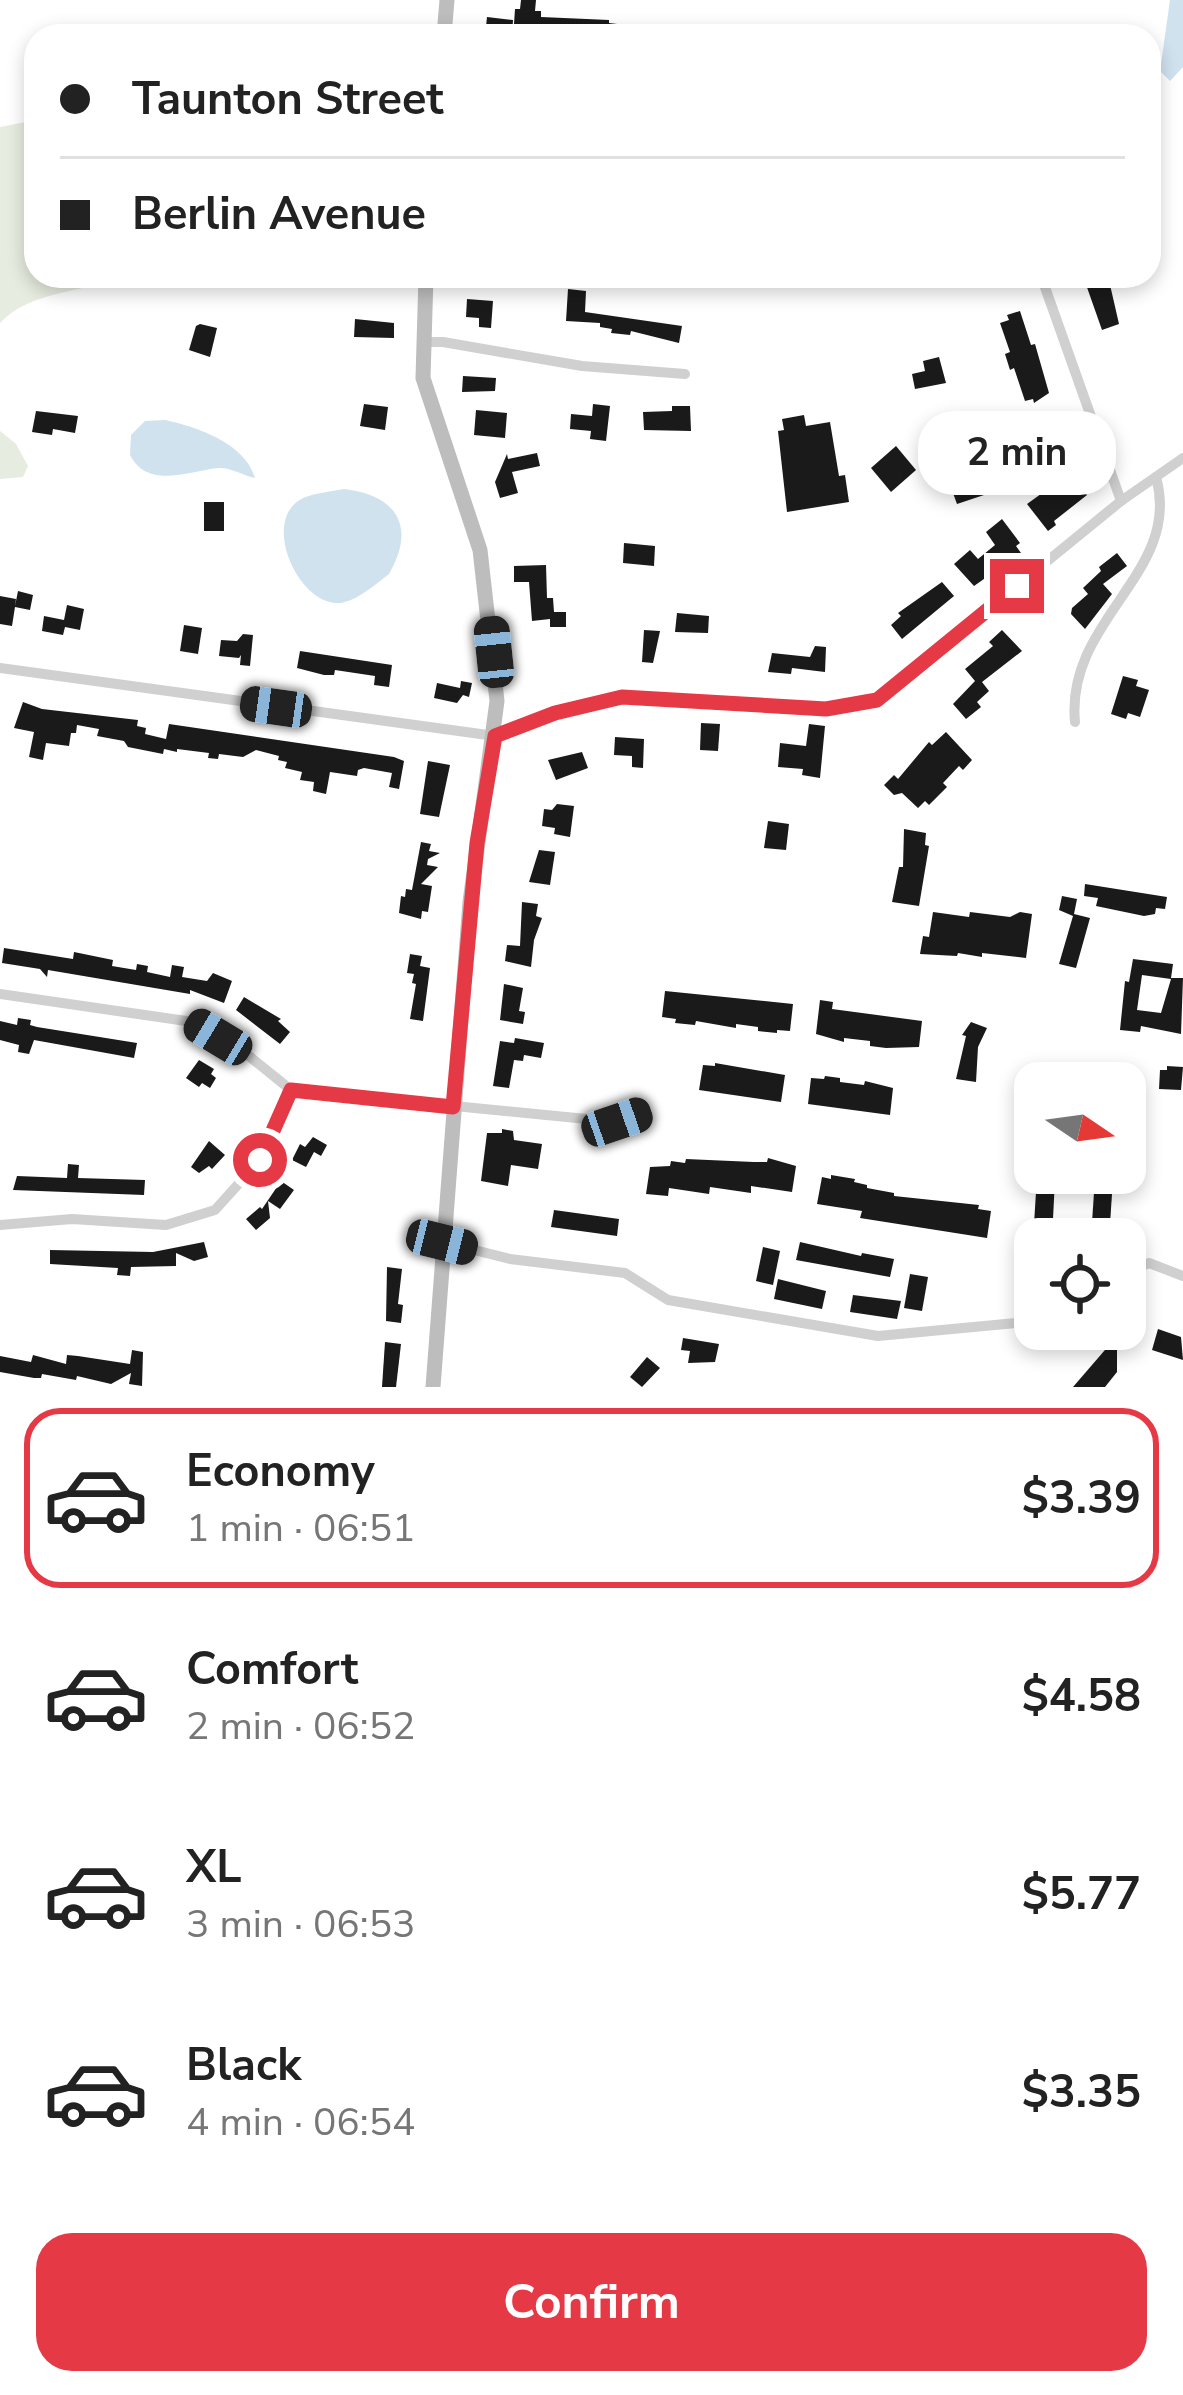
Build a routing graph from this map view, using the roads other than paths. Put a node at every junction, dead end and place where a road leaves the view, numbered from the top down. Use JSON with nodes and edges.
{"nodes":[{"id":1,"x":425,"y":288,"type":"edge"},
{"id":2,"x":1045,"y":288,"type":"edge"},
{"id":3,"x":422,"y":342,"type":"junction"},
{"id":4,"x":685,"y":374,"type":"dead end"},
{"id":5,"x":1183,"y":458,"type":"edge"},
{"id":6,"x":1156,"y":477,"type":"junction"},
{"id":7,"x":1121,"y":501,"type":"junction"},
{"id":8,"x":0,"y":668,"type":"edge"},
{"id":9,"x":1075,"y":722,"type":"dead end"},
{"id":10,"x":495,"y":736,"type":"junction"},
{"id":11,"x":0,"y":994,"type":"edge"},
{"id":12,"x":291,"y":1090,"type":"junction"},
{"id":13,"x":453,"y":1107,"type":"junction"},
{"id":14,"x":645,"y":1113,"type":"dead end"},
{"id":15,"x":0,"y":1225,"type":"edge"},
{"id":16,"x":442,"y":1242,"type":"junction"},
{"id":17,"x":1146,"y":1264,"type":"edge"},
{"id":18,"x":1183,"y":1276,"type":"edge"},
{"id":19,"x":1014,"y":1323,"type":"edge"},
{"id":20,"x":434,"y":1387,"type":"edge"}],
"edges":[{"from":1,"to":3,"type":"main road"},
{"from":2,"to":7,"type":"street"},
{"from":3,"to":4,"type":"street"},
{"from":3,"to":10,"type":"main road"},
{"from":5,"to":6,"type":"street"},
{"from":6,"to":7,"type":"street"},
{"from":6,"to":9,"type":"street"},
{"from":7,"to":10,"type":"street"},
{"from":8,"to":10,"type":"street"},
{"from":10,"to":13,"type":"main road"},
{"from":11,"to":12,"type":"street"},
{"from":12,"to":13,"type":"street"},
{"from":12,"to":15,"type":"street"},
{"from":13,"to":14,"type":"street"},
{"from":13,"to":16,"type":"main road"},
{"from":16,"to":19,"type":"street"},
{"from":16,"to":20,"type":"main road"},
{"from":17,"to":18,"type":"street"}]}
